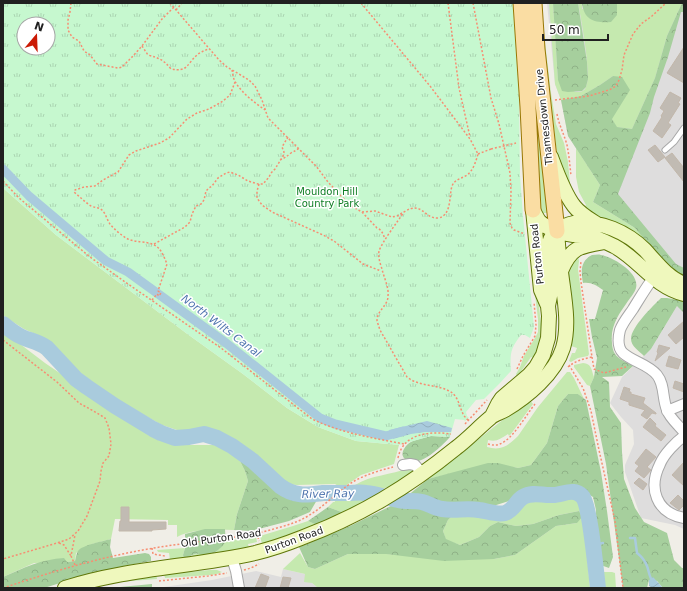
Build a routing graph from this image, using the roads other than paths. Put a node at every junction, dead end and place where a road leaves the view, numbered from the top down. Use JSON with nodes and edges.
{"nodes":[{"id":1,"x":521,"y":3,"type":"edge"},
{"id":2,"x":534,"y":3,"type":"edge"},
{"id":3,"x":684,"y":128,"type":"edge"},
{"id":4,"x":548,"y":150,"type":"junction"},
{"id":5,"x":665,"y":150,"type":"dead end"},
{"id":6,"x":533,"y":210,"type":"junction"},
{"id":7,"x":600,"y":225,"type":"junction"},
{"id":8,"x":557,"y":231,"type":"junction"},
{"id":9,"x":604,"y":242,"type":"junction"},
{"id":10,"x":561,"y":272,"type":"junction"},
{"id":11,"x":657,"y":272,"type":"junction"},
{"id":12,"x":684,"y":284,"type":"edge"},
{"id":13,"x":684,"y":294,"type":"edge"},
{"id":14,"x":548,"y":306,"type":"junction"},
{"id":15,"x":684,"y":404,"type":"edge"},
{"id":16,"x":667,"y":411,"type":"junction"},
{"id":17,"x":492,"y":416,"type":"junction"},
{"id":18,"x":684,"y":432,"type":"edge"},
{"id":19,"x":684,"y":436,"type":"edge"},
{"id":20,"x":401,"y":466,"type":"road end"},
{"id":21,"x":423,"y":474,"type":"junction"},
{"id":22,"x":684,"y":518,"type":"edge"},
{"id":23,"x":232,"y":558,"type":"junction"},
{"id":24,"x":65,"y":588,"type":"edge"},
{"id":25,"x":239,"y":588,"type":"edge"}],
"edges":[{"from":1,"to":6,"type":"main road","name":"Thamesdown Drive"},
{"from":2,"to":4,"type":"main road","name":"Thamesdown Drive"},
{"from":3,"to":5,"type":"lane"},
{"from":4,"to":7,"type":"main road","name":"Purton Road"},
{"from":4,"to":8,"type":"main road","name":"Thamesdown Drive"},
{"from":6,"to":8,"type":"main road","name":"Purton Road"},
{"from":6,"to":14,"type":"main road","name":"Purton Road"},
{"from":7,"to":8,"type":"main road","name":"Purton Road"},
{"from":7,"to":11,"type":"main road","name":"Purton Road"},
{"from":8,"to":9,"type":"main road","name":"Purton Road"},
{"from":8,"to":10,"type":"main road","name":"Purton Road"},
{"from":8,"to":14,"type":"main road","name":"Purton Road"},
{"from":9,"to":10,"type":"main road"},
{"from":9,"to":11,"type":"main road","name":"Purton Road"},
{"from":10,"to":17,"type":"main road","name":"Purton Road"},
{"from":11,"to":12,"type":"main road","name":"Purton Road"},
{"from":11,"to":13,"type":"main road","name":"Purton Road"},
{"from":11,"to":16,"type":"street"},
{"from":14,"to":17,"type":"main road","name":"Purton Road"},
{"from":15,"to":16,"type":"street"},
{"from":16,"to":18,"type":"street"},
{"from":17,"to":21,"type":"main road","name":"Purton Road"},
{"from":19,"to":22,"type":"street"},
{"from":20,"to":21,"type":"street"},
{"from":21,"to":23,"type":"main road","name":"Purton Road"},
{"from":23,"to":24,"type":"main road","name":"Purton Road"},
{"from":23,"to":25,"type":"street"}]}
